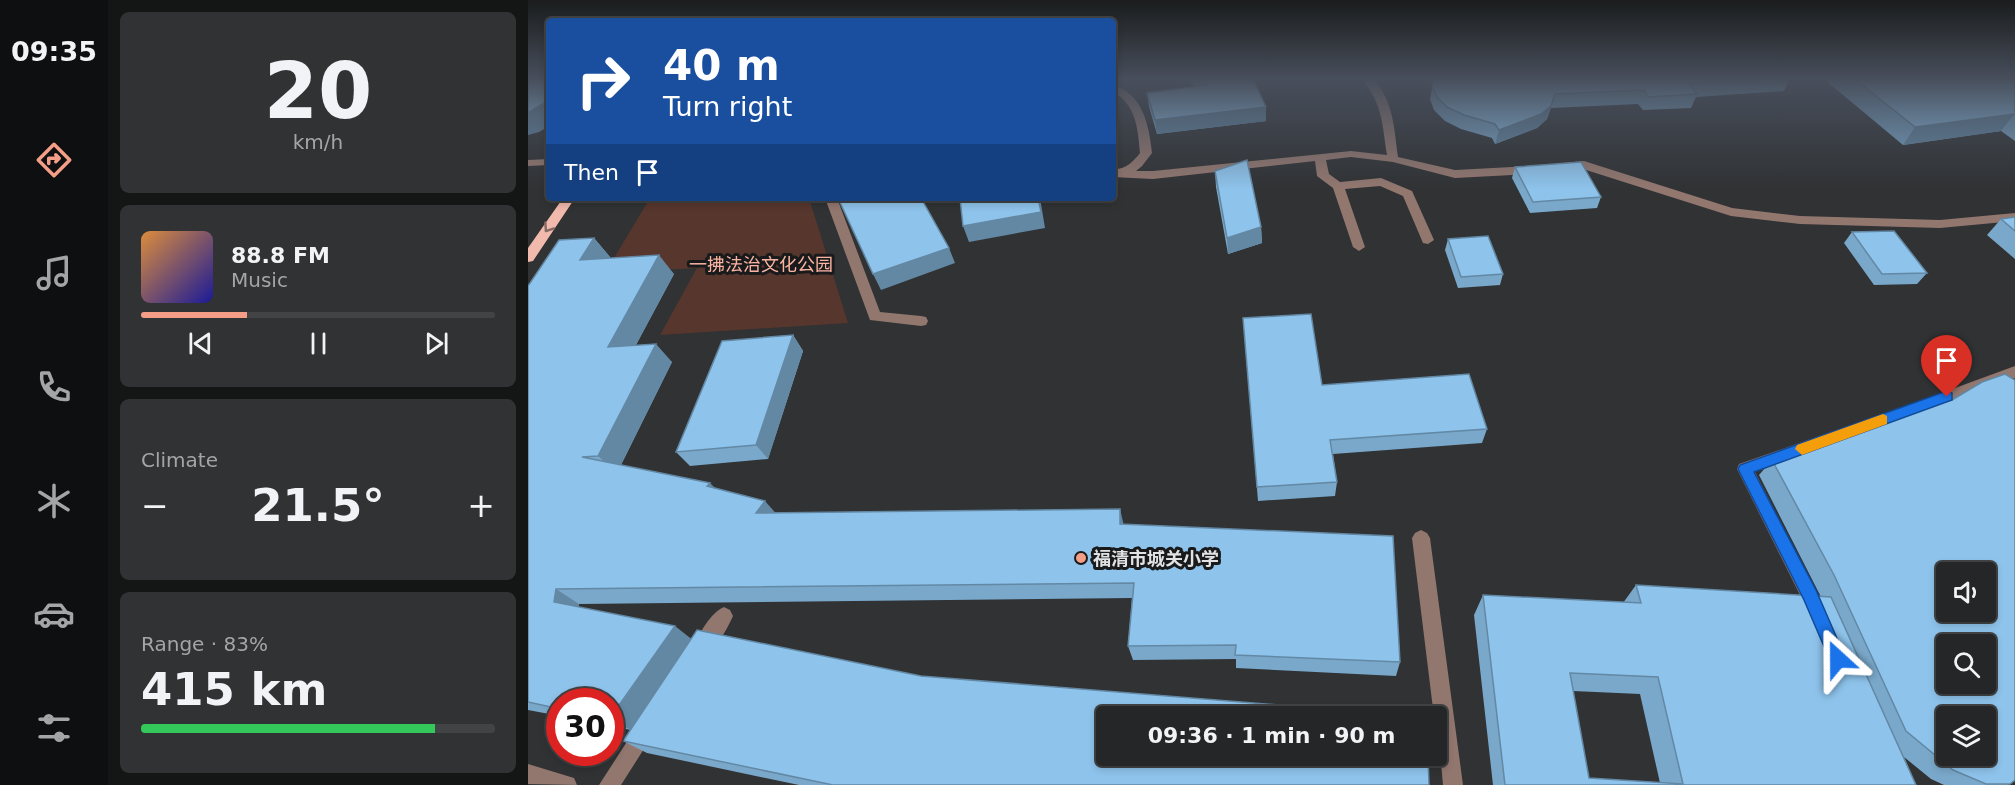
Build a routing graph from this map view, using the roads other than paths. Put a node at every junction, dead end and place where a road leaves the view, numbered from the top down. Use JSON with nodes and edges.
{"nodes":[{"id":1,"x":1139,"y":116,"type":"edge"},
{"id":2,"x":1388,"y":116,"type":"edge"},
{"id":3,"x":1320,"y":157,"type":"junction"},
{"id":4,"x":1393,"y":159,"type":"junction"},
{"id":5,"x":546,"y":162,"type":"edge"},
{"id":6,"x":528,"y":163,"type":"edge"},
{"id":7,"x":1119,"y":173,"type":"edge"},
{"id":8,"x":1338,"y":186,"type":"junction"},
{"id":9,"x":567,"y":201,"type":"edge"},
{"id":10,"x":832,"y":201,"type":"edge"},
{"id":11,"x":2015,"y":217,"type":"edge"},
{"id":12,"x":1428,"y":240,"type":"dead end"},
{"id":13,"x":1359,"y":248,"type":"dead end"},
{"id":14,"x":528,"y":258,"type":"edge"},
{"id":15,"x":921,"y":321,"type":"dead end"},
{"id":16,"x":2015,"y":372,"type":"edge"},
{"id":17,"x":1914,"y":409,"type":"edge"},
{"id":18,"x":1891,"y":417,"type":"edge"},
{"id":19,"x":1421,"y":538,"type":"dead end"},
{"id":20,"x":724,"y":616,"type":"dead end"},
{"id":21,"x":1824,"y":627,"type":"edge"},
{"id":22,"x":690,"y":666,"type":"edge"},
{"id":23,"x":656,"y":716,"type":"edge"},
{"id":24,"x":528,"y":774,"type":"edge"},
{"id":25,"x":567,"y":785,"type":"edge"},
{"id":26,"x":609,"y":785,"type":"edge"},
{"id":27,"x":1453,"y":785,"type":"edge"}],
"edges":[{"from":1,"to":7,"type":"street"},
{"from":2,"to":4,"type":"street"},
{"from":3,"to":4,"type":"street"},
{"from":3,"to":7,"type":"street"},
{"from":3,"to":8,"type":"street"},
{"from":4,"to":11,"type":"street"},
{"from":5,"to":6,"type":"street"},
{"from":8,"to":12,"type":"street"},
{"from":8,"to":13,"type":"street"},
{"from":9,"to":14,"type":"main road","one_way":true},
{"from":10,"to":15,"type":"street"},
{"from":16,"to":17,"type":"street"},
{"from":18,"to":21,"type":"street"},
{"from":19,"to":27,"type":"street"},
{"from":20,"to":22,"type":"street"},
{"from":23,"to":26,"type":"street"},
{"from":24,"to":25,"type":"street"}]}
